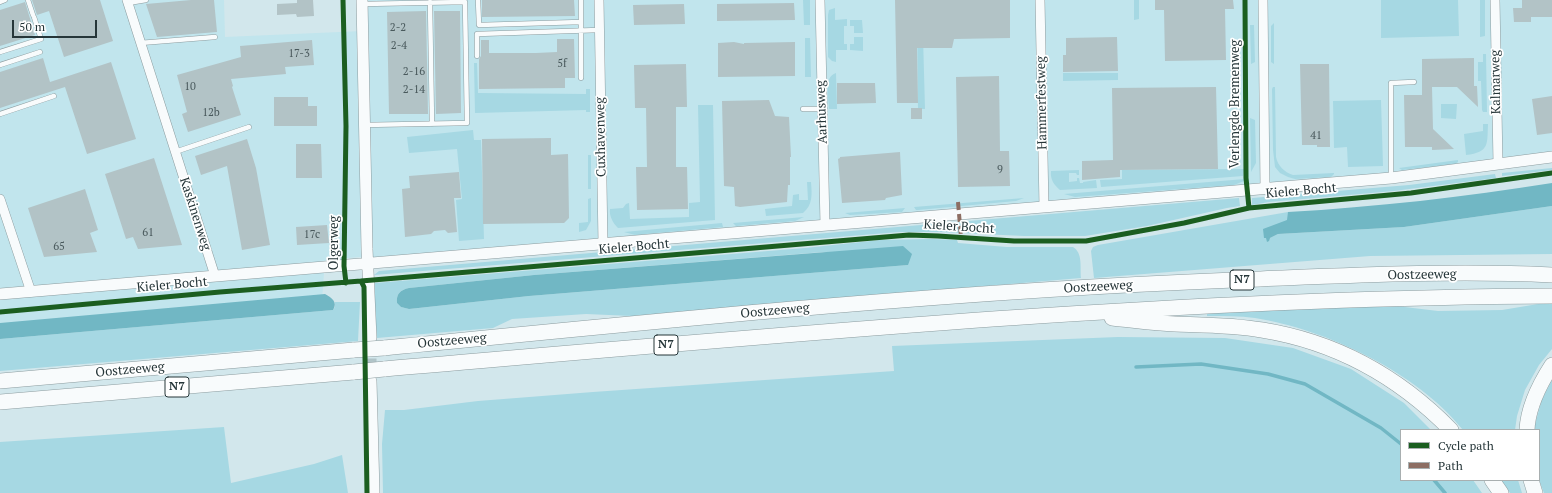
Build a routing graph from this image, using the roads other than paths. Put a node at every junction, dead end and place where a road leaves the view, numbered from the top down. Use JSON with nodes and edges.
{"nodes":[{"id":1,"x":5,"y":0,"type":"edge"},
{"id":2,"x":28,"y":0,"type":"edge"},
{"id":3,"x":146,"y":0,"type":"edge"},
{"id":4,"x":478,"y":0,"type":"edge"},
{"id":5,"x":581,"y":0,"type":"edge"},
{"id":6,"x":598,"y":0,"type":"edge"},
{"id":7,"x":820,"y":0,"type":"edge"},
{"id":8,"x":1040,"y":0,"type":"edge"},
{"id":9,"x":1262,"y":0,"type":"edge"},
{"id":10,"x":1495,"y":0,"type":"edge"},
{"id":11,"x":127,"y":1,"type":"edge"},
{"id":12,"x":0,"y":2,"type":"edge"},
{"id":13,"x":362,"y":2,"type":"edge"},
{"id":14,"x":430,"y":2,"type":"junction"},
{"id":15,"x":581,"y":22,"type":"junction"},
{"id":16,"x":581,"y":30,"type":"junction"},
{"id":17,"x":599,"y":30,"type":"junction"},
{"id":18,"x":215,"y":37,"type":"dead end"},
{"id":19,"x":140,"y":43,"type":"junction"},
{"id":20,"x":0,"y":52,"type":"edge"},
{"id":21,"x":40,"y":52,"type":"dead end"},
{"id":22,"x":477,"y":56,"type":"dead end"},
{"id":23,"x":0,"y":65,"type":"edge"},
{"id":24,"x":581,"y":78,"type":"dead end"},
{"id":25,"x":1414,"y":82,"type":"dead end"},
{"id":26,"x":54,"y":96,"type":"dead end"},
{"id":27,"x":803,"y":109,"type":"dead end"},
{"id":28,"x":822,"y":109,"type":"junction"},
{"id":29,"x":0,"y":114,"type":"edge"},
{"id":30,"x":432,"y":124,"type":"junction"},
{"id":31,"x":364,"y":125,"type":"junction"},
{"id":32,"x":249,"y":127,"type":"dead end"},
{"id":33,"x":175,"y":152,"type":"junction"},
{"id":34,"x":1552,"y":157,"type":"edge"},
{"id":35,"x":1498,"y":164,"type":"junction"},
{"id":36,"x":1391,"y":178,"type":"junction"},
{"id":37,"x":1265,"y":188,"type":"junction"},
{"id":38,"x":0,"y":199,"type":"edge"},
{"id":39,"x":1044,"y":207,"type":"junction"},
{"id":40,"x":824,"y":225,"type":"junction"},
{"id":41,"x":603,"y":244,"type":"junction"},
{"id":42,"x":368,"y":264,"type":"junction"},
{"id":43,"x":1552,"y":271,"type":"edge"},
{"id":44,"x":1520,"y":274,"type":"junction"},
{"id":45,"x":1552,"y":275,"type":"edge"},
{"id":46,"x":215,"y":276,"type":"junction"},
{"id":47,"x":31,"y":292,"type":"junction"},
{"id":48,"x":0,"y":294,"type":"edge"},
{"id":49,"x":1552,"y":296,"type":"edge"},
{"id":50,"x":1059,"y":314,"type":"junction"},
{"id":51,"x":371,"y":338,"type":"tunnel mouth"},
{"id":52,"x":1552,"y":366,"type":"edge"},
{"id":53,"x":0,"y":381,"type":"edge"},
{"id":54,"x":371,"y":381,"type":"tunnel mouth"},
{"id":55,"x":0,"y":402,"type":"edge"},
{"id":56,"x":1451,"y":429,"type":"edge"},
{"id":57,"x":1527,"y":429,"type":"edge"},
{"id":58,"x":1493,"y":481,"type":"edge"},
{"id":59,"x":1531,"y":481,"type":"edge"},
{"id":60,"x":374,"y":493,"type":"edge"},
{"id":61,"x":1501,"y":493,"type":"edge"},
{"id":62,"x":1535,"y":493,"type":"edge"}],
"edges":[{"from":1,"to":12,"type":"lane"},
{"from":2,"to":20,"type":"lane"},
{"from":3,"to":11,"type":"lane","name":"Kaskinenweg"},
{"from":4,"to":15,"type":"lane"},
{"from":5,"to":15,"type":"lane"},
{"from":6,"to":17,"type":"street","name":"Cuxhavenweg"},
{"from":7,"to":28,"type":"street","name":"Aarhusweg"},
{"from":8,"to":39,"type":"street","name":"Hammerfestweg"},
{"from":9,"to":37,"type":"street"},
{"from":10,"to":35,"type":"street","name":"Kalmarweg"},
{"from":11,"to":19,"type":"street","name":"Kaskinenweg"},
{"from":13,"to":14,"type":"lane"},
{"from":13,"to":31,"type":"street"},
{"from":14,"to":30,"type":"lane"},
{"from":14,"to":30,"type":"lane"},
{"from":15,"to":16,"type":"lane"},
{"from":16,"to":17,"type":"lane"},
{"from":16,"to":22,"type":"lane"},
{"from":16,"to":24,"type":"lane"},
{"from":17,"to":41,"type":"street","name":"Cuxhavenweg"},
{"from":18,"to":19,"type":"lane"},
{"from":19,"to":33,"type":"street","name":"Kaskinenweg"},
{"from":21,"to":23,"type":"lane"},
{"from":25,"to":36,"type":"lane"},
{"from":26,"to":29,"type":"lane"},
{"from":27,"to":28,"type":"lane"},
{"from":28,"to":40,"type":"street","name":"Aarhusweg"},
{"from":30,"to":31,"type":"lane"},
{"from":31,"to":42,"type":"street"},
{"from":32,"to":33,"type":"lane"},
{"from":33,"to":46,"type":"street","name":"Kaskinenweg"},
{"from":34,"to":35,"type":"street","name":"Kieler Bocht"},
{"from":35,"to":36,"type":"street","name":"Kieler Bocht"},
{"from":36,"to":37,"type":"street","name":"Kieler Bocht"},
{"from":37,"to":39,"type":"street","name":"Kieler Bocht"},
{"from":38,"to":47,"type":"street"},
{"from":39,"to":40,"type":"street","name":"Kieler Bocht"},
{"from":40,"to":41,"type":"street","name":"Kieler Bocht"},
{"from":41,"to":42,"type":"street","name":"Kieler Bocht"},
{"from":42,"to":46,"type":"street","name":"Kieler Bocht"},
{"from":42,"to":51,"type":"street"},
{"from":43,"to":44,"type":"highway","number":"N7"},
{"from":44,"to":45,"type":"highway","name":"Oostzeeweg"},
{"from":44,"to":53,"type":"highway","name":"Oostzeeweg","number":"N7","bridge":true},
{"from":46,"to":47,"type":"street","name":"Kieler Bocht"},
{"from":47,"to":48,"type":"street","name":"Kieler Bocht"},
{"from":49,"to":50,"type":"highway","name":"Oostzeeweg","number":"N7"},
{"from":50,"to":55,"type":"highway","name":"Oostzeeweg","number":"N7","bridge":true},
{"from":50,"to":56,"type":"highway","number":"N7"},
{"from":52,"to":57,"type":"highway"},
{"from":54,"to":60,"type":"street"},
{"from":58,"to":61,"type":"highway"},
{"from":59,"to":62,"type":"highway"}]}
